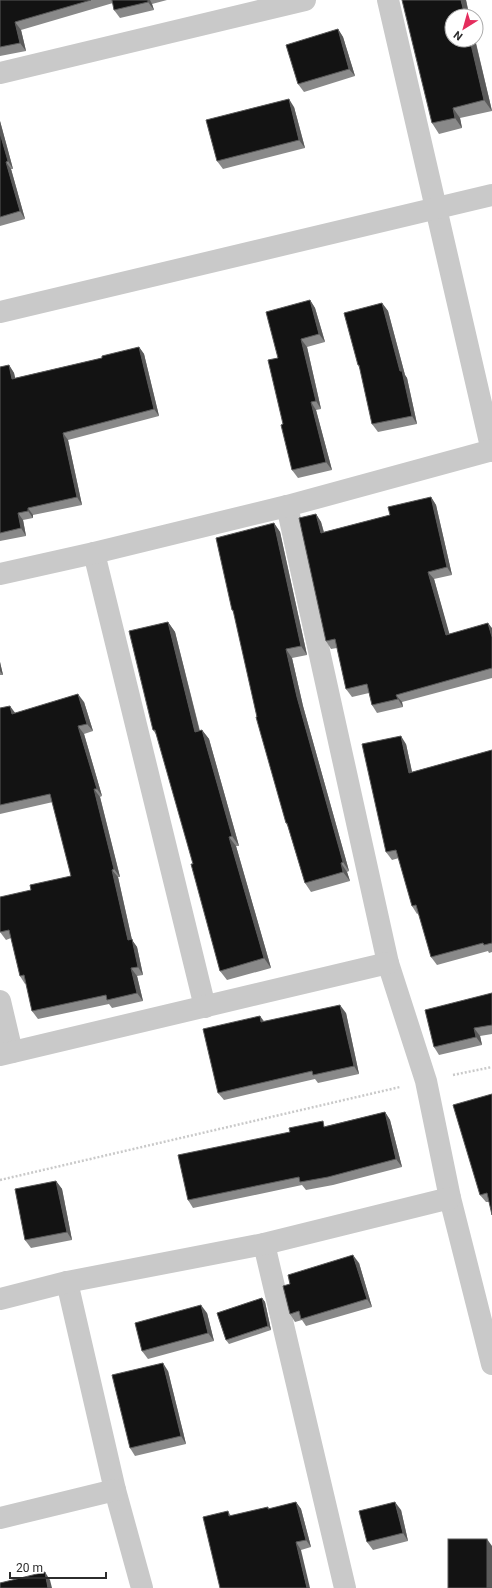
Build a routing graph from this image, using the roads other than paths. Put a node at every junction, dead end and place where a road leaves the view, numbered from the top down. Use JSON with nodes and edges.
{"nodes":[{"id":1,"x":305,"y":0,"type":"edge"},
{"id":2,"x":388,"y":0,"type":"edge"},
{"id":3,"x":0,"y":73,"type":"edge"},
{"id":4,"x":492,"y":194,"type":"edge"},
{"id":5,"x":436,"y":209,"type":"junction"},
{"id":6,"x":0,"y":312,"type":"edge"},
{"id":7,"x":492,"y":450,"type":"edge"},
{"id":8,"x":287,"y":506,"type":"junction"},
{"id":9,"x":94,"y":553,"type":"junction"},
{"id":10,"x":0,"y":574,"type":"edge"},
{"id":11,"x":388,"y":963,"type":"junction"},
{"id":12,"x":0,"y":1001,"type":"edge"},
{"id":13,"x":205,"y":1007,"type":"junction"},
{"id":14,"x":6,"y":1053,"type":"edge"},
{"id":15,"x":450,"y":1198,"type":"junction"},
{"id":16,"x":264,"y":1244,"type":"junction"},
{"id":17,"x":67,"y":1282,"type":"junction"},
{"id":18,"x":0,"y":1299,"type":"edge"},
{"id":19,"x":492,"y":1364,"type":"edge"},
{"id":20,"x":116,"y":1490,"type":"junction"},
{"id":21,"x":0,"y":1518,"type":"edge"},
{"id":22,"x":142,"y":1588,"type":"edge"},
{"id":23,"x":345,"y":1588,"type":"edge"}],
"edges":[{"from":1,"to":3,"type":"street"},
{"from":2,"to":5,"type":"street"},
{"from":4,"to":5,"type":"street"},
{"from":5,"to":6,"type":"street"},
{"from":5,"to":7,"type":"street"},
{"from":7,"to":8,"type":"street"},
{"from":8,"to":9,"type":"street"},
{"from":8,"to":11,"type":"street"},
{"from":9,"to":10,"type":"street"},
{"from":9,"to":13,"type":"street"},
{"from":11,"to":13,"type":"street"},
{"from":11,"to":15,"type":"street"},
{"from":12,"to":14,"type":"street"},
{"from":13,"to":14,"type":"street"},
{"from":15,"to":16,"type":"street"},
{"from":15,"to":19,"type":"street"},
{"from":16,"to":17,"type":"street"},
{"from":16,"to":23,"type":"street"},
{"from":17,"to":18,"type":"street"},
{"from":17,"to":20,"type":"street"},
{"from":20,"to":21,"type":"street"},
{"from":20,"to":22,"type":"street"}]}
